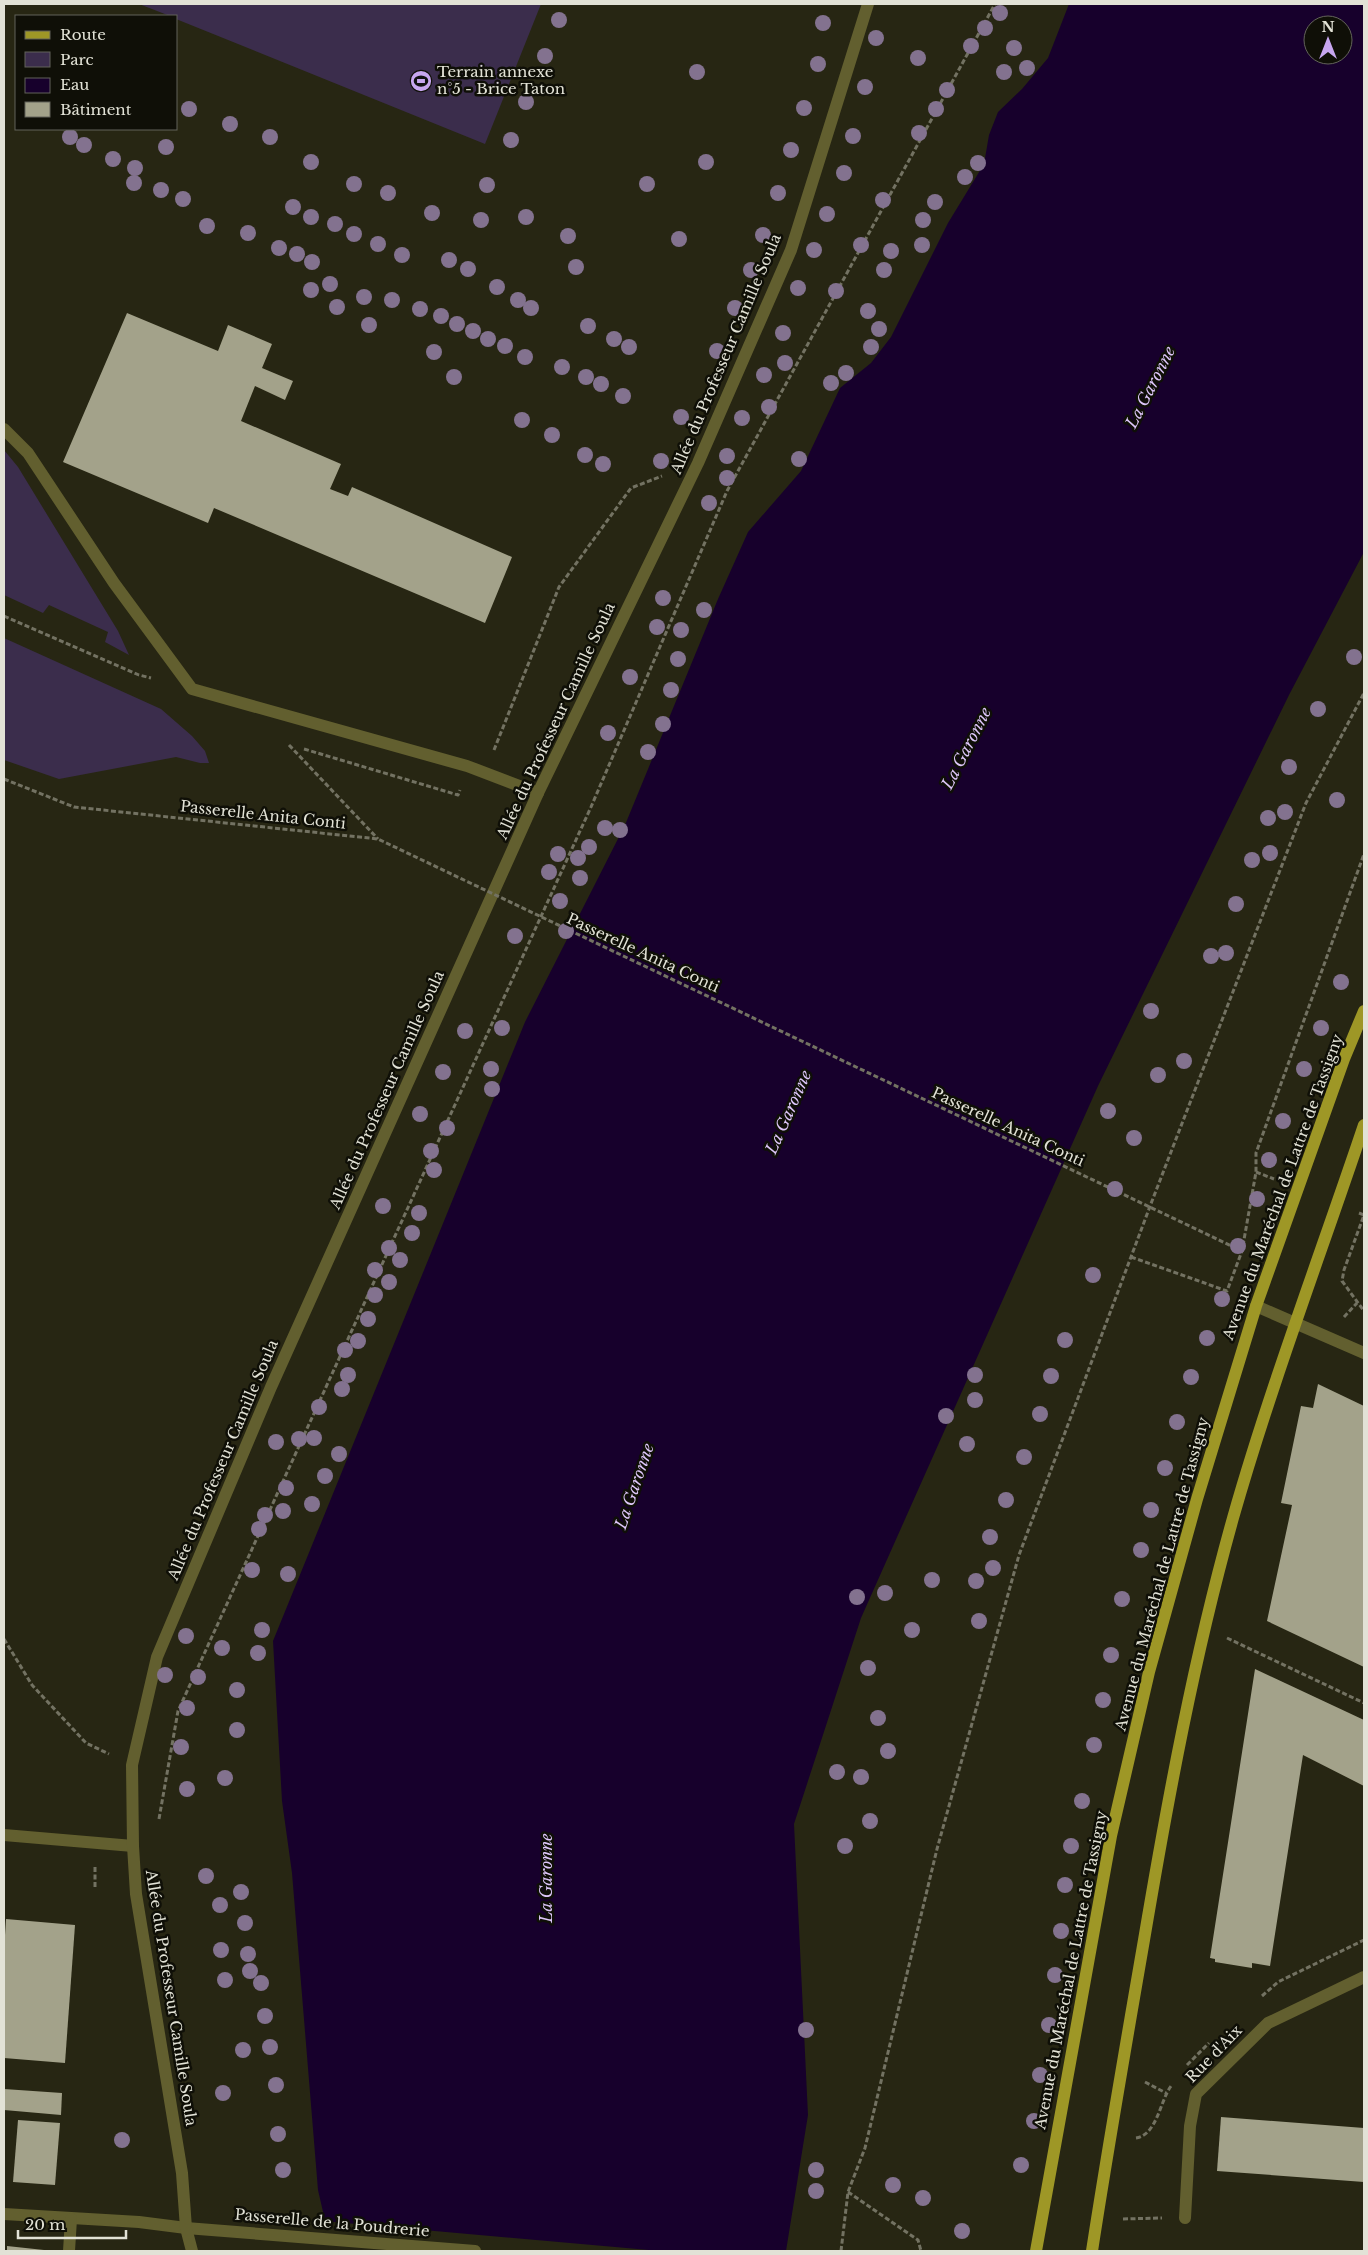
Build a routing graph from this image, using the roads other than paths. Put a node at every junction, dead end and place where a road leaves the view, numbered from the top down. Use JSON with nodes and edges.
{"nodes":[{"id":1,"x":868,"y":4,"type":"edge"},
{"id":2,"x":4,"y":429,"type":"edge"},
{"id":3,"x":538,"y":793,"type":"junction"},
{"id":4,"x":1364,"y":1011,"type":"edge"},
{"id":5,"x":1364,"y":1126,"type":"edge"},
{"id":6,"x":1256,"y":1306,"type":"junction"},
{"id":7,"x":1294,"y":1323,"type":"junction"},
{"id":8,"x":1364,"y":1353,"type":"edge"},
{"id":9,"x":4,"y":1835,"type":"edge"},
{"id":10,"x":133,"y":1846,"type":"junction"},
{"id":11,"x":1364,"y":1977,"type":"edge"},
{"id":12,"x":4,"y":2214,"type":"edge"},
{"id":13,"x":1185,"y":2218,"type":"road end"},
{"id":14,"x":71,"y":2219,"type":"junction"},
{"id":15,"x":186,"y":2228,"type":"junction"},
{"id":16,"x":69,"y":2251,"type":"edge"},
{"id":17,"x":181,"y":2251,"type":"edge"},
{"id":18,"x":192,"y":2251,"type":"edge"},
{"id":19,"x":475,"y":2251,"type":"edge"},
{"id":20,"x":1036,"y":2251,"type":"edge"},
{"id":21,"x":1092,"y":2251,"type":"edge"}],
"edges":[{"from":1,"to":3,"type":"street","name":"Allée du Professeur Camille Soula"},
{"from":2,"to":3,"type":"street"},
{"from":3,"to":10,"type":"street","name":"Allée du Professeur Camille Soula"},
{"from":4,"to":6,"type":"main road","name":"Avenue du Maréchal de Lattre de Tassigny"},
{"from":5,"to":7,"type":"main road"},
{"from":6,"to":7,"type":"street"},
{"from":6,"to":20,"type":"main road","name":"Avenue du Maréchal de Lattre de Tassigny"},
{"from":7,"to":8,"type":"street"},
{"from":7,"to":21,"type":"main road"},
{"from":9,"to":10,"type":"street"},
{"from":10,"to":15,"type":"street","name":"Allée du Professeur Camille Soula"},
{"from":11,"to":13,"type":"street","name":"Rue d'Aix"},
{"from":12,"to":14,"type":"street","name":"Passerelle de la Poudrerie"},
{"from":14,"to":15,"type":"street","name":"Passerelle de la Poudrerie"},
{"from":14,"to":16,"type":"street"},
{"from":15,"to":17,"type":"street"},
{"from":15,"to":18,"type":"street"},
{"from":15,"to":19,"type":"street","name":"Passerelle de la Poudrerie"}]}
